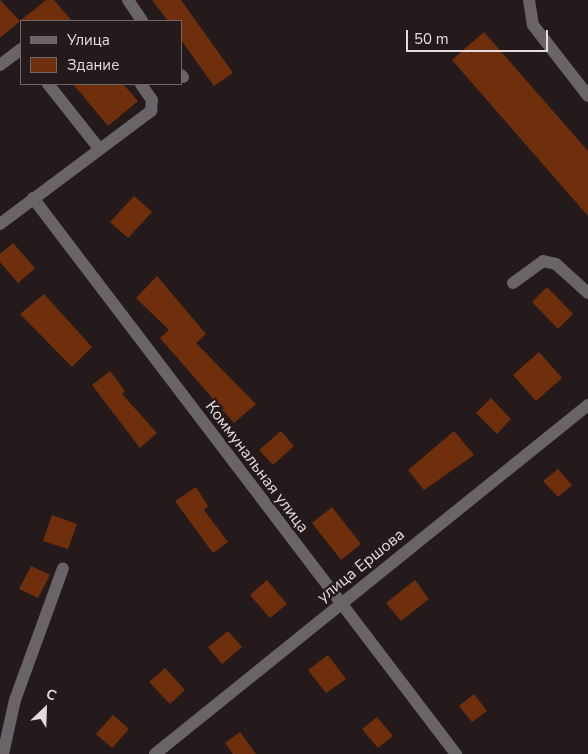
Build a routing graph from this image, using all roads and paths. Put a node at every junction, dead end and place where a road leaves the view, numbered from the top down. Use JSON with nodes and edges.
{"nodes":[{"id":1,"x":128,"y":0,"type":"edge"},
{"id":2,"x":529,"y":0,"type":"edge"},
{"id":3,"x":141,"y":20,"type":"edge"},
{"id":4,"x":20,"y":50,"type":"edge"},
{"id":5,"x":0,"y":65,"type":"edge"},
{"id":6,"x":49,"y":85,"type":"edge"},
{"id":7,"x":142,"y":85,"type":"edge"},
{"id":8,"x":588,"y":96,"type":"edge"},
{"id":9,"x":98,"y":148,"type":"junction"},
{"id":10,"x":33,"y":198,"type":"junction"},
{"id":11,"x":0,"y":224,"type":"edge"},
{"id":12,"x":513,"y":283,"type":"dead end"},
{"id":13,"x":588,"y":293,"type":"edge"},
{"id":14,"x":588,"y":404,"type":"edge"},
{"id":15,"x":63,"y":568,"type":"dead end"},
{"id":16,"x":341,"y":604,"type":"junction"},
{"id":17,"x":0,"y":749,"type":"edge"},
{"id":18,"x":3,"y":754,"type":"edge"},
{"id":19,"x":155,"y":754,"type":"edge"},
{"id":20,"x":456,"y":754,"type":"edge"}],
"edges":[{"from":1,"to":3,"type":"street"},
{"from":2,"to":8,"type":"street"},
{"from":4,"to":5,"type":"street"},
{"from":6,"to":9,"type":"street"},
{"from":7,"to":9,"type":"street"},
{"from":9,"to":10,"type":"street"},
{"from":10,"to":11,"type":"street"},
{"from":10,"to":16,"type":"street","name":"Коммунальная улица"},
{"from":12,"to":13,"type":"street"},
{"from":14,"to":16,"type":"street","name":"улица Ершова"},
{"from":15,"to":18,"type":"street"},
{"from":16,"to":19,"type":"street","name":"улица Ершова"},
{"from":16,"to":20,"type":"street","name":"Коммунальная улица"},
{"from":17,"to":18,"type":"street"}]}
